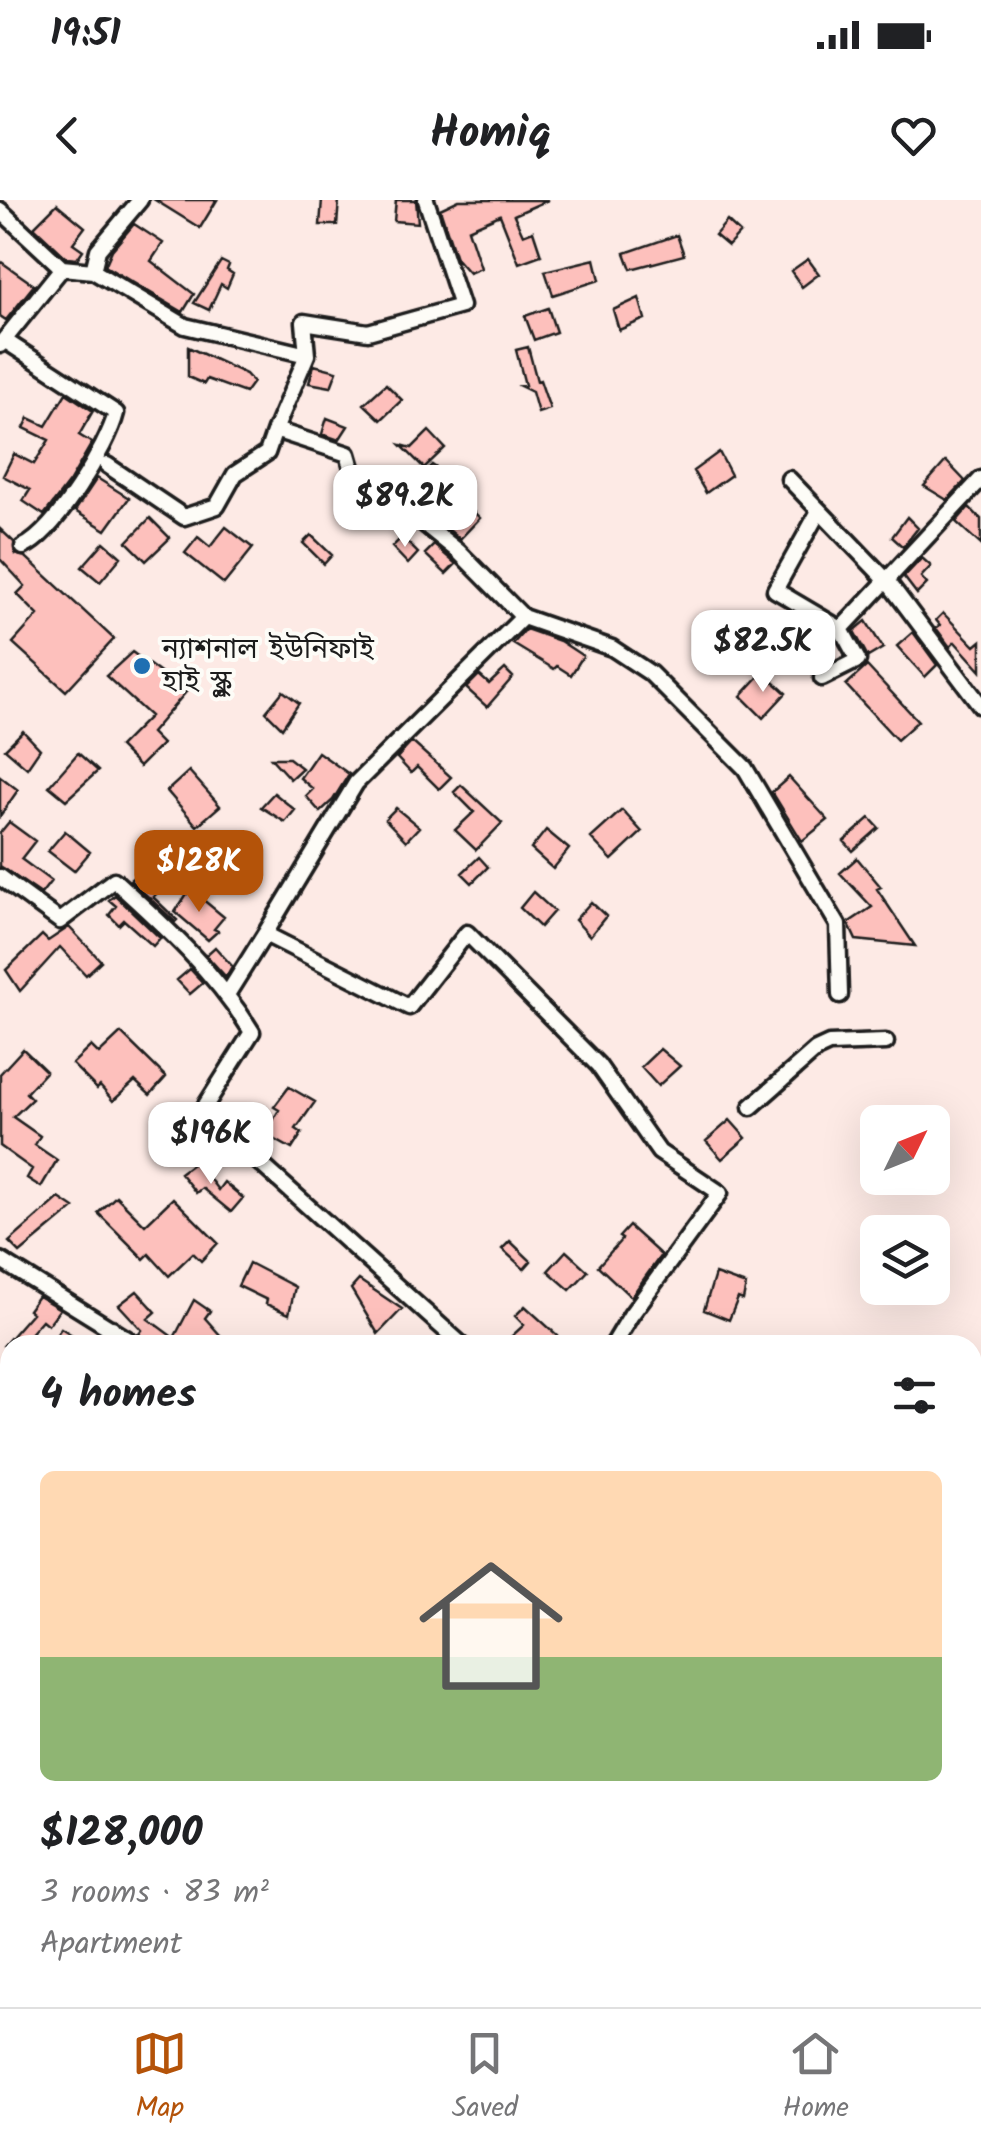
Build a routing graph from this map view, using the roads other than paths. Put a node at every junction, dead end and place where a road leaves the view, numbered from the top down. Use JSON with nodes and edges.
{"nodes":[{"id":1,"x":140,"y":200,"type":"edge"},
{"id":2,"x":426,"y":200,"type":"edge"},
{"id":3,"x":0,"y":210,"type":"edge"},
{"id":4,"x":62,"y":268,"type":"junction"},
{"id":5,"x":92,"y":271,"type":"junction"},
{"id":6,"x":2,"y":343,"type":"edge"},
{"id":7,"x":307,"y":356,"type":"junction"},
{"id":8,"x":275,"y":430,"type":"junction"},
{"id":9,"x":107,"y":465,"type":"dead end"},
{"id":10,"x":981,"y":479,"type":"edge"},
{"id":11,"x":788,"y":480,"type":"dead end"},
{"id":12,"x":819,"y":511,"type":"junction"},
{"id":13,"x":22,"y":547,"type":"dead end"},
{"id":14,"x":888,"y":582,"type":"junction"},
{"id":15,"x":523,"y":617,"type":"junction"},
{"id":16,"x":841,"y":629,"type":"junction"},
{"id":17,"x":822,"y":678,"type":"dead end"},
{"id":18,"x":981,"y":706,"type":"edge"},
{"id":19,"x":0,"y":876,"type":"edge"},
{"id":20,"x":265,"y":934,"type":"junction"},
{"id":21,"x":228,"y":993,"type":"junction"},
{"id":22,"x":840,"y":994,"type":"dead end"},
{"id":23,"x":886,"y":1042,"type":"dead end"},
{"id":24,"x":751,"y":1107,"type":"dead end"},
{"id":25,"x":0,"y":1260,"type":"edge"},
{"id":26,"x":112,"y":1328,"type":"junction"},
{"id":27,"x":107,"y":1335,"type":"edge"},
{"id":28,"x":122,"y":1335,"type":"edge"},
{"id":29,"x":450,"y":1335,"type":"edge"},
{"id":30,"x":619,"y":1335,"type":"edge"}],
"edges":[{"from":1,"to":5,"type":"street"},
{"from":2,"to":7,"type":"street"},
{"from":3,"to":4,"type":"street"},
{"from":4,"to":5,"type":"street"},
{"from":4,"to":6,"type":"street"},
{"from":5,"to":7,"type":"street"},
{"from":6,"to":13,"type":"street"},
{"from":7,"to":8,"type":"street"},
{"from":8,"to":9,"type":"street"},
{"from":8,"to":15,"type":"street"},
{"from":10,"to":14,"type":"street"},
{"from":11,"to":12,"type":"street"},
{"from":12,"to":14,"type":"street"},
{"from":12,"to":16,"type":"street"},
{"from":14,"to":16,"type":"street"},
{"from":14,"to":18,"type":"street"},
{"from":15,"to":20,"type":"street"},
{"from":15,"to":22,"type":"street"},
{"from":16,"to":17,"type":"street"},
{"from":19,"to":21,"type":"street"},
{"from":20,"to":21,"type":"street"},
{"from":20,"to":30,"type":"street"},
{"from":21,"to":29,"type":"street"},
{"from":23,"to":24,"type":"street"},
{"from":25,"to":26,"type":"street"},
{"from":26,"to":27,"type":"street"},
{"from":26,"to":28,"type":"street"}]}
